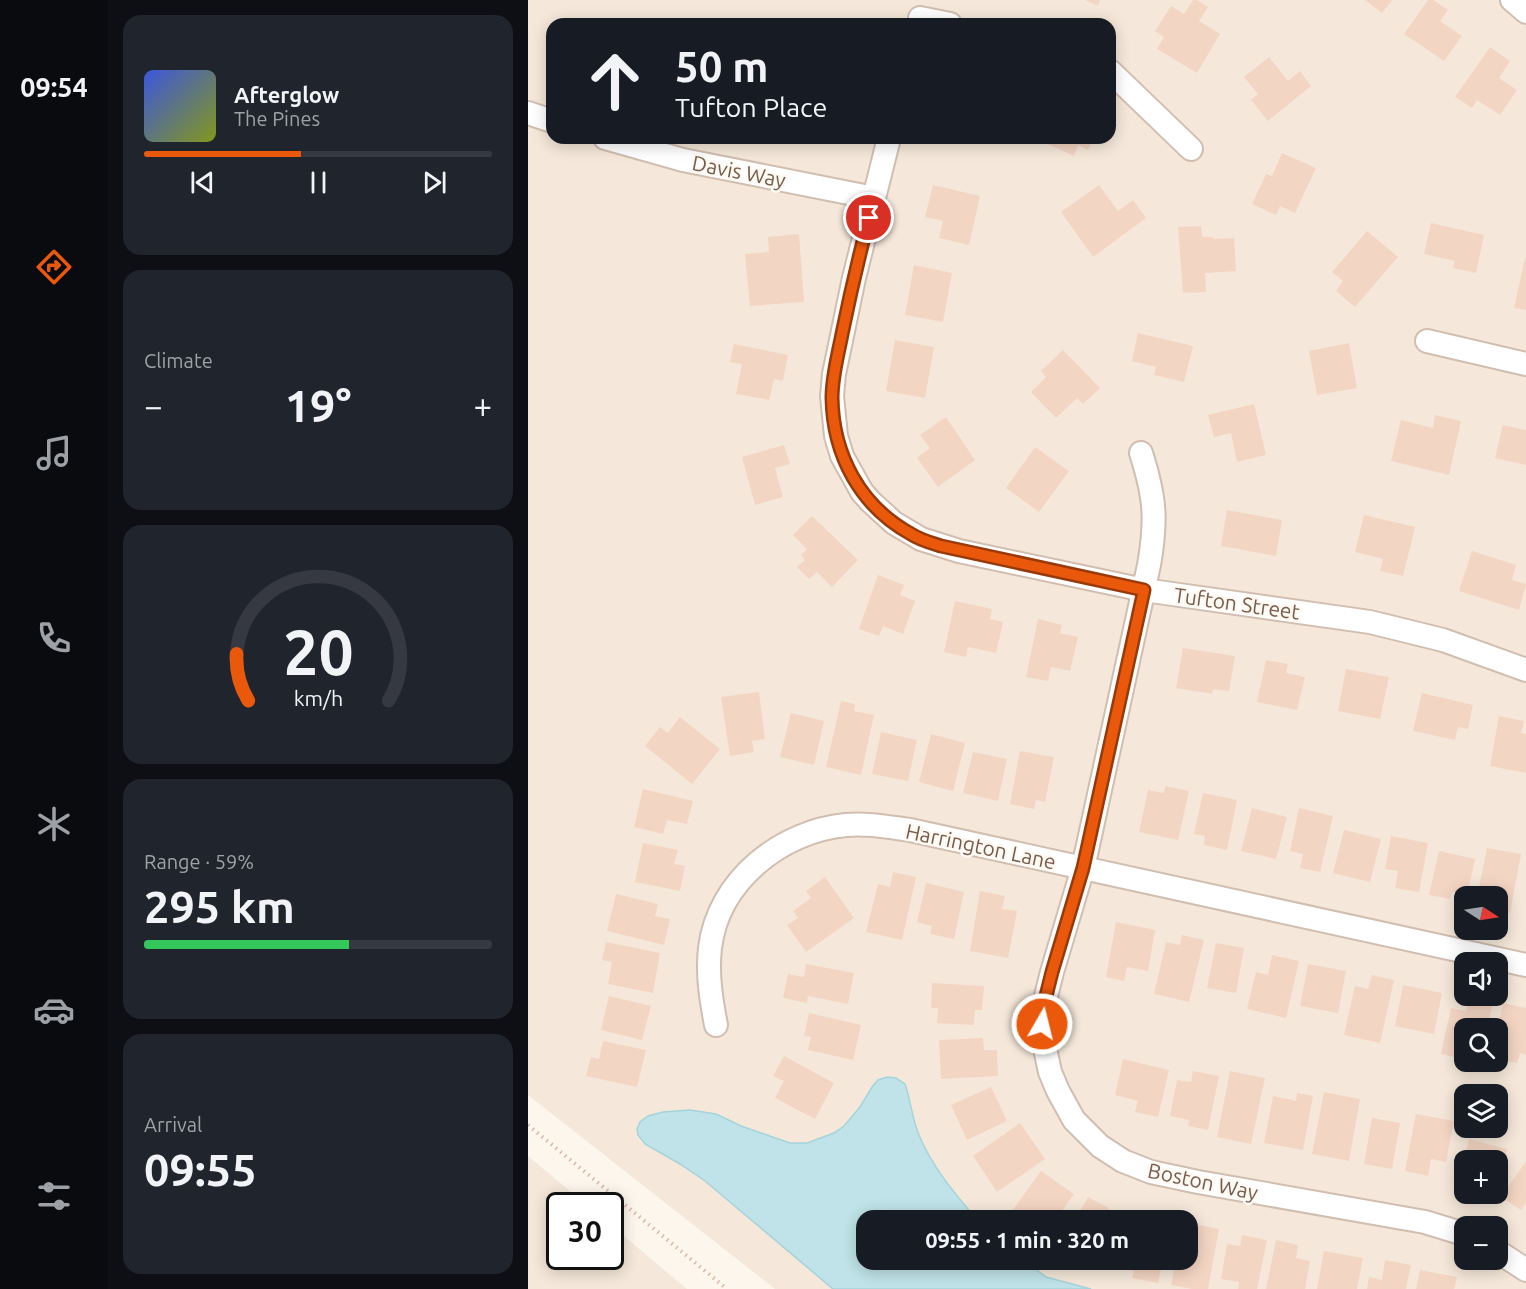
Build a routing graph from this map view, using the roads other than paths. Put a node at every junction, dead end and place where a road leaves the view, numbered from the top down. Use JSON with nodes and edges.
{"nodes":[{"id":1,"x":1512,"y":0,"type":"edge"},
{"id":2,"x":1526,"y":12,"type":"edge"},
{"id":3,"x":1116,"y":77,"type":"edge"},
{"id":4,"x":528,"y":113,"type":"edge"},
{"id":5,"x":546,"y":119,"type":"edge"},
{"id":6,"x":626,"y":144,"type":"edge"},
{"id":7,"x":888,"y":144,"type":"edge"},
{"id":8,"x":1191,"y":149,"type":"dead end"},
{"id":9,"x":874,"y":198,"type":"junction"},
{"id":10,"x":1427,"y":341,"type":"dead end"},
{"id":11,"x":1526,"y":364,"type":"edge"},
{"id":12,"x":1141,"y":453,"type":"dead end"},
{"id":13,"x":1144,"y":590,"type":"junction"},
{"id":14,"x":1526,"y":670,"type":"edge"},
{"id":15,"x":1083,"y":868,"type":"junction"},
{"id":16,"x":1526,"y":965,"type":"edge"},
{"id":17,"x":716,"y":1025,"type":"dead end"},
{"id":18,"x":1454,"y":1231,"type":"edge"},
{"id":19,"x":1508,"y":1258,"type":"edge"},
{"id":20,"x":1526,"y":1270,"type":"edge"}],
"edges":[{"from":1,"to":2,"type":"street"},
{"from":3,"to":8,"type":"street"},
{"from":4,"to":5,"type":"street"},
{"from":6,"to":9,"type":"street","name":"Davis Way"},
{"from":7,"to":9,"type":"street","name":"Tufton Street"},
{"from":9,"to":13,"type":"street","name":"Tufton Street"},
{"from":10,"to":11,"type":"street"},
{"from":12,"to":13,"type":"street","name":"Boston Way"},
{"from":13,"to":14,"type":"street","name":"Tufton Street"},
{"from":13,"to":15,"type":"street","name":"Boston Way"},
{"from":15,"to":16,"type":"street","name":"Harrington Lane"},
{"from":15,"to":17,"type":"street","name":"Harrington Lane"},
{"from":15,"to":18,"type":"street","name":"Boston Way"},
{"from":19,"to":20,"type":"street"}]}
